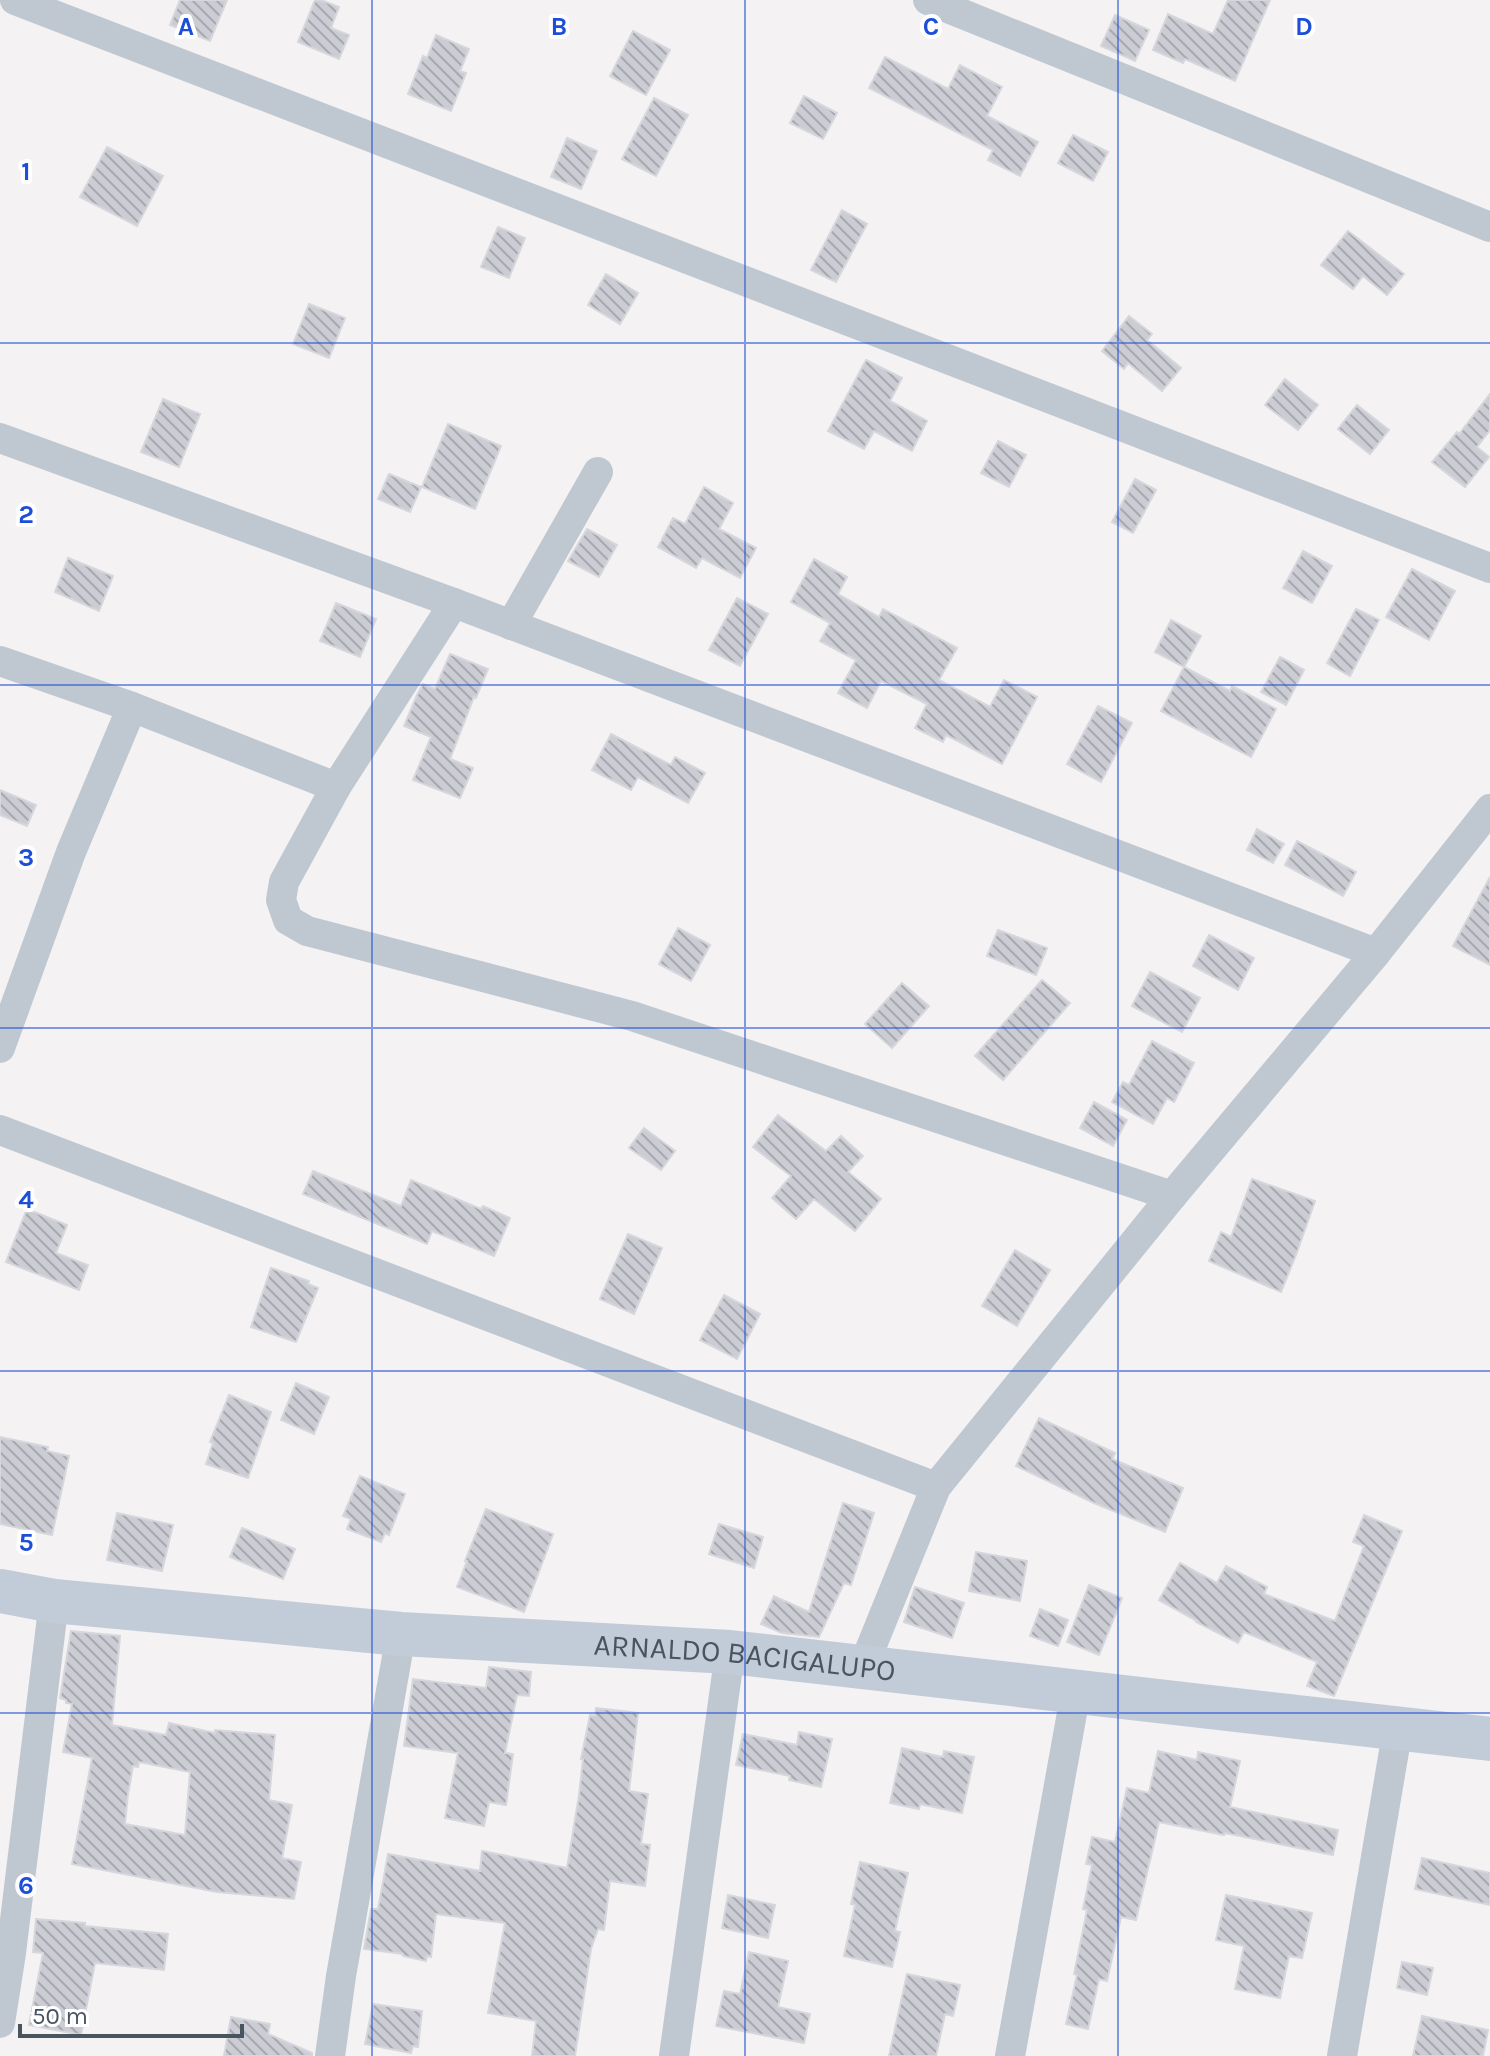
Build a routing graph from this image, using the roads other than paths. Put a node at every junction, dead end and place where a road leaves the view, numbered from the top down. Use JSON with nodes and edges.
{"nodes":[{"id":1,"x":15,"y":0,"type":"edge"},
{"id":2,"x":928,"y":0,"type":"edge"},
{"id":3,"x":1490,"y":227,"type":"edge"},
{"id":4,"x":0,"y":438,"type":"edge"},
{"id":5,"x":598,"y":472,"type":"dead end"},
{"id":6,"x":1490,"y":568,"type":"edge"},
{"id":7,"x":454,"y":603,"type":"junction"},
{"id":8,"x":511,"y":625,"type":"junction"},
{"id":9,"x":0,"y":661,"type":"edge"},
{"id":10,"x":132,"y":707,"type":"junction"},
{"id":11,"x":336,"y":787,"type":"junction"},
{"id":12,"x":1490,"y":809,"type":"edge"},
{"id":13,"x":1376,"y":953,"type":"junction"},
{"id":14,"x":0,"y":1048,"type":"edge"},
{"id":15,"x":0,"y":1130,"type":"edge"},
{"id":16,"x":1172,"y":1196,"type":"junction"},
{"id":17,"x":936,"y":1487,"type":"junction"},
{"id":18,"x":0,"y":1591,"type":"edge"},
{"id":19,"x":54,"y":1601,"type":"junction"},
{"id":20,"x":401,"y":1634,"type":"junction"},
{"id":21,"x":730,"y":1652,"type":"junction"},
{"id":22,"x":863,"y":1667,"type":"junction"},
{"id":23,"x":1076,"y":1691,"type":"junction"},
{"id":24,"x":1398,"y":1728,"type":"junction"},
{"id":25,"x":1490,"y":1739,"type":"edge"},
{"id":26,"x":0,"y":2023,"type":"edge"},
{"id":27,"x":330,"y":2056,"type":"edge"},
{"id":28,"x":674,"y":2056,"type":"edge"},
{"id":29,"x":1010,"y":2056,"type":"edge"},
{"id":30,"x":1342,"y":2056,"type":"edge"}],
"edges":[{"from":1,"to":6,"type":"street"},
{"from":2,"to":3,"type":"street"},
{"from":4,"to":7,"type":"street"},
{"from":5,"to":8,"type":"street"},
{"from":7,"to":8,"type":"street"},
{"from":7,"to":11,"type":"street"},
{"from":8,"to":13,"type":"street"},
{"from":9,"to":10,"type":"street"},
{"from":10,"to":11,"type":"street"},
{"from":10,"to":14,"type":"street"},
{"from":11,"to":16,"type":"street"},
{"from":12,"to":13,"type":"street"},
{"from":13,"to":16,"type":"street"},
{"from":15,"to":17,"type":"street"},
{"from":16,"to":17,"type":"street"},
{"from":17,"to":22,"type":"street"},
{"from":18,"to":19,"type":"street","name":"ARNALDO BACIGALUPO"},
{"from":19,"to":20,"type":"street","name":"ARNALDO BACIGALUPO"},
{"from":19,"to":26,"type":"street"},
{"from":20,"to":21,"type":"street","name":"ARNALDO BACIGALUPO"},
{"from":20,"to":27,"type":"street"},
{"from":21,"to":22,"type":"street","name":"ARNALDO BACIGALUPO"},
{"from":21,"to":28,"type":"street"},
{"from":22,"to":23,"type":"street","name":"ARNALDO BACIGALUPO"},
{"from":23,"to":24,"type":"street","name":"ARNALDO BACIGALUPO"},
{"from":23,"to":29,"type":"street"},
{"from":24,"to":25,"type":"street","name":"ARNALDO BACIGALUPO"},
{"from":24,"to":30,"type":"street"}]}
